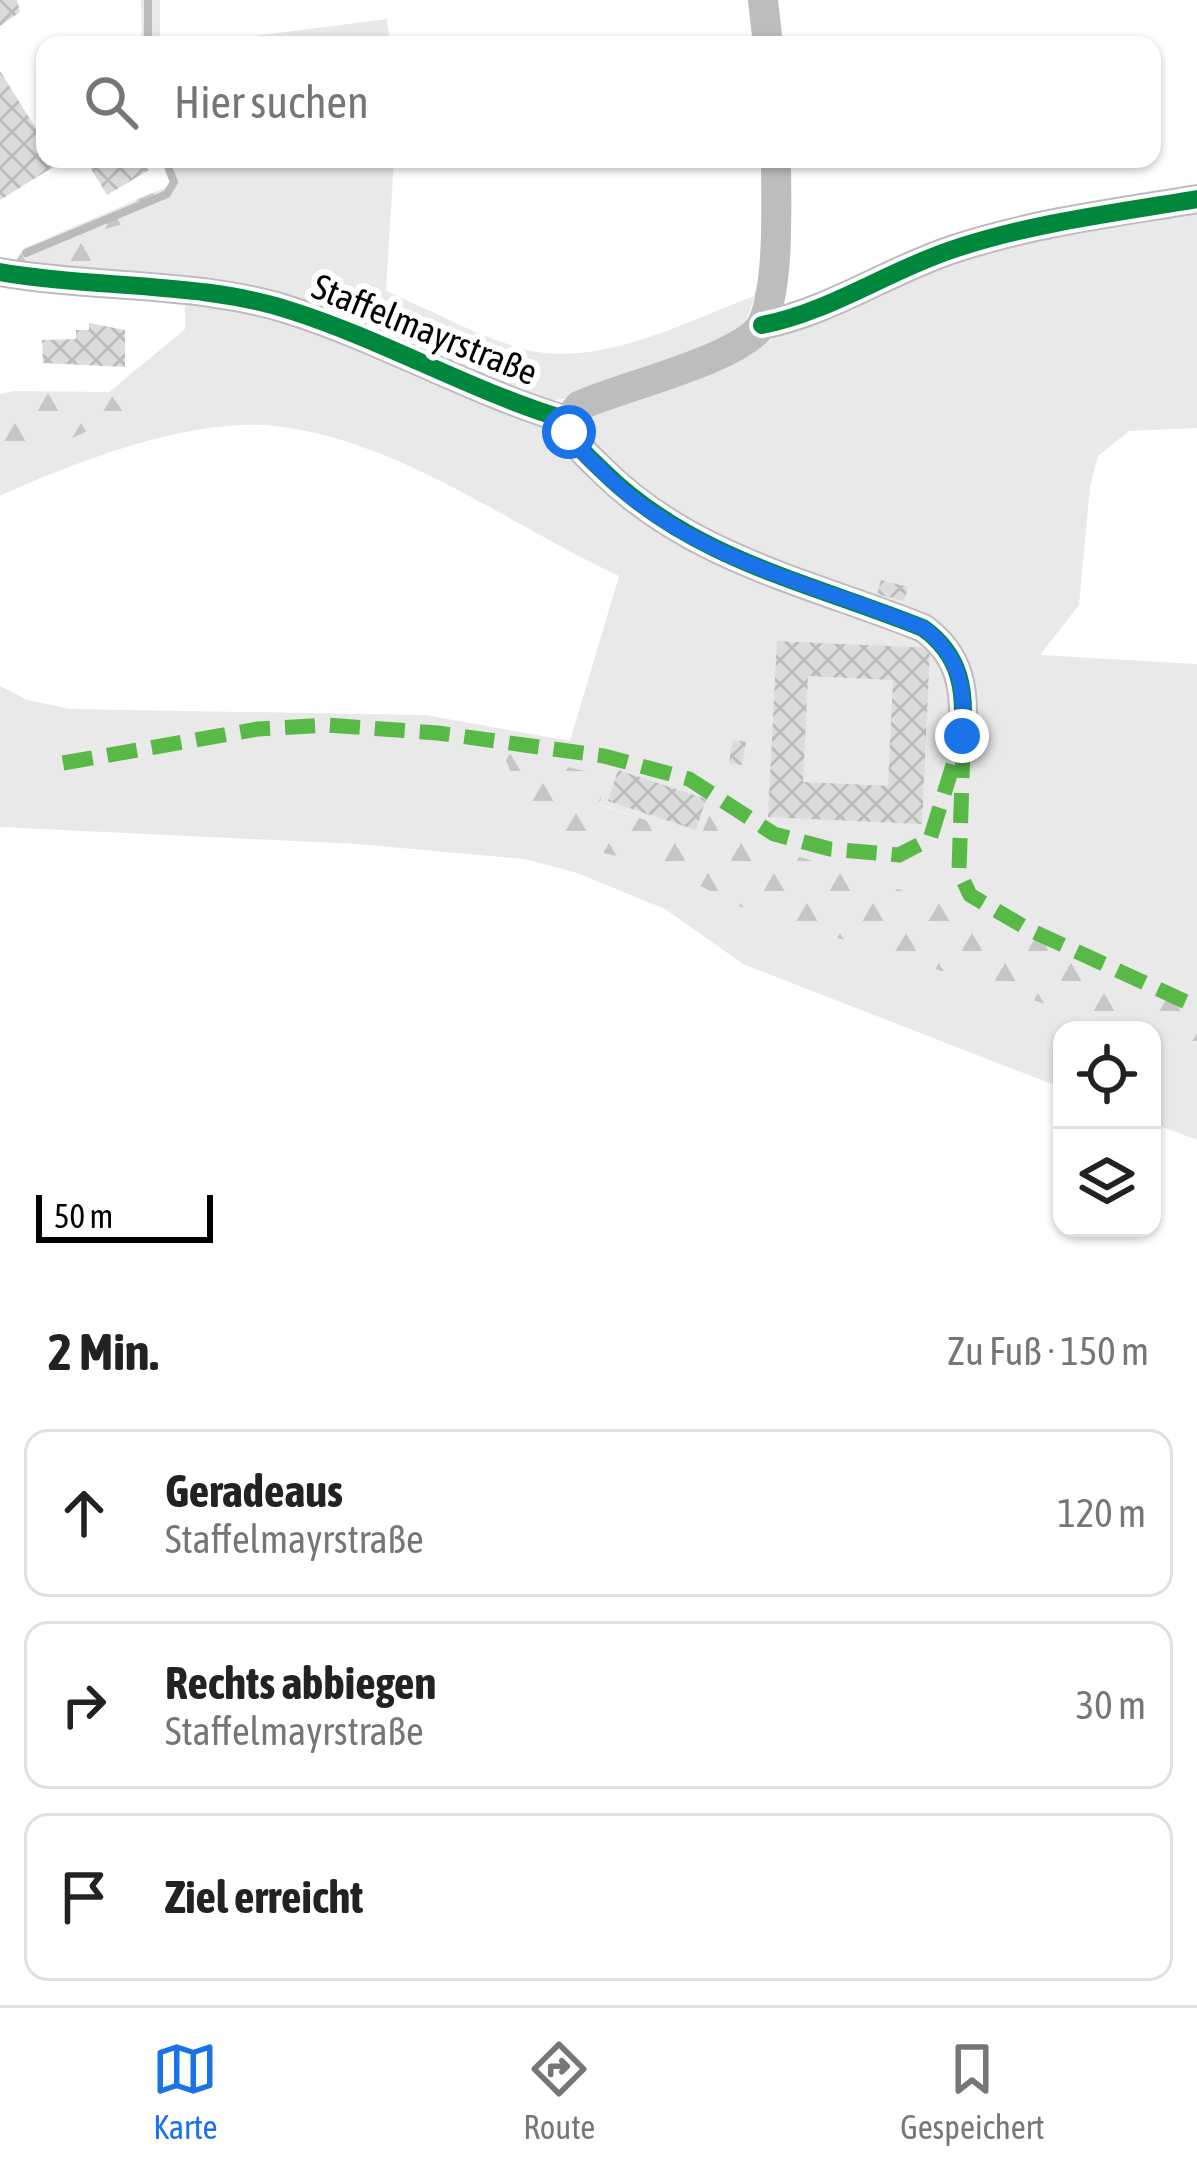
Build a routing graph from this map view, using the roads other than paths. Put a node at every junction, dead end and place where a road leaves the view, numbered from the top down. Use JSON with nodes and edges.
{"nodes":[{"id":1,"x":763,"y":0,"type":"edge"},
{"id":2,"x":768,"y":36,"type":"edge"},
{"id":3,"x":776,"y":168,"type":"edge"},
{"id":4,"x":1197,"y":199,"type":"edge"},
{"id":5,"x":0,"y":272,"type":"edge"},
{"id":6,"x":762,"y":325,"type":"junction"},
{"id":7,"x":567,"y":420,"type":"junction"},
{"id":8,"x":962,"y":736,"type":"dead end"}],
"edges":[{"from":1,"to":2,"type":"street"},
{"from":3,"to":6,"type":"street"},
{"from":4,"to":6,"type":"street","name":"Staffelmayrstraße"},
{"from":5,"to":7,"type":"street","name":"Staffelmayrstraße"},
{"from":6,"to":7,"type":"street","name":"Staffelmayrstraße"},
{"from":7,"to":8,"type":"street","name":"Staffelmayrstraße"}]}
